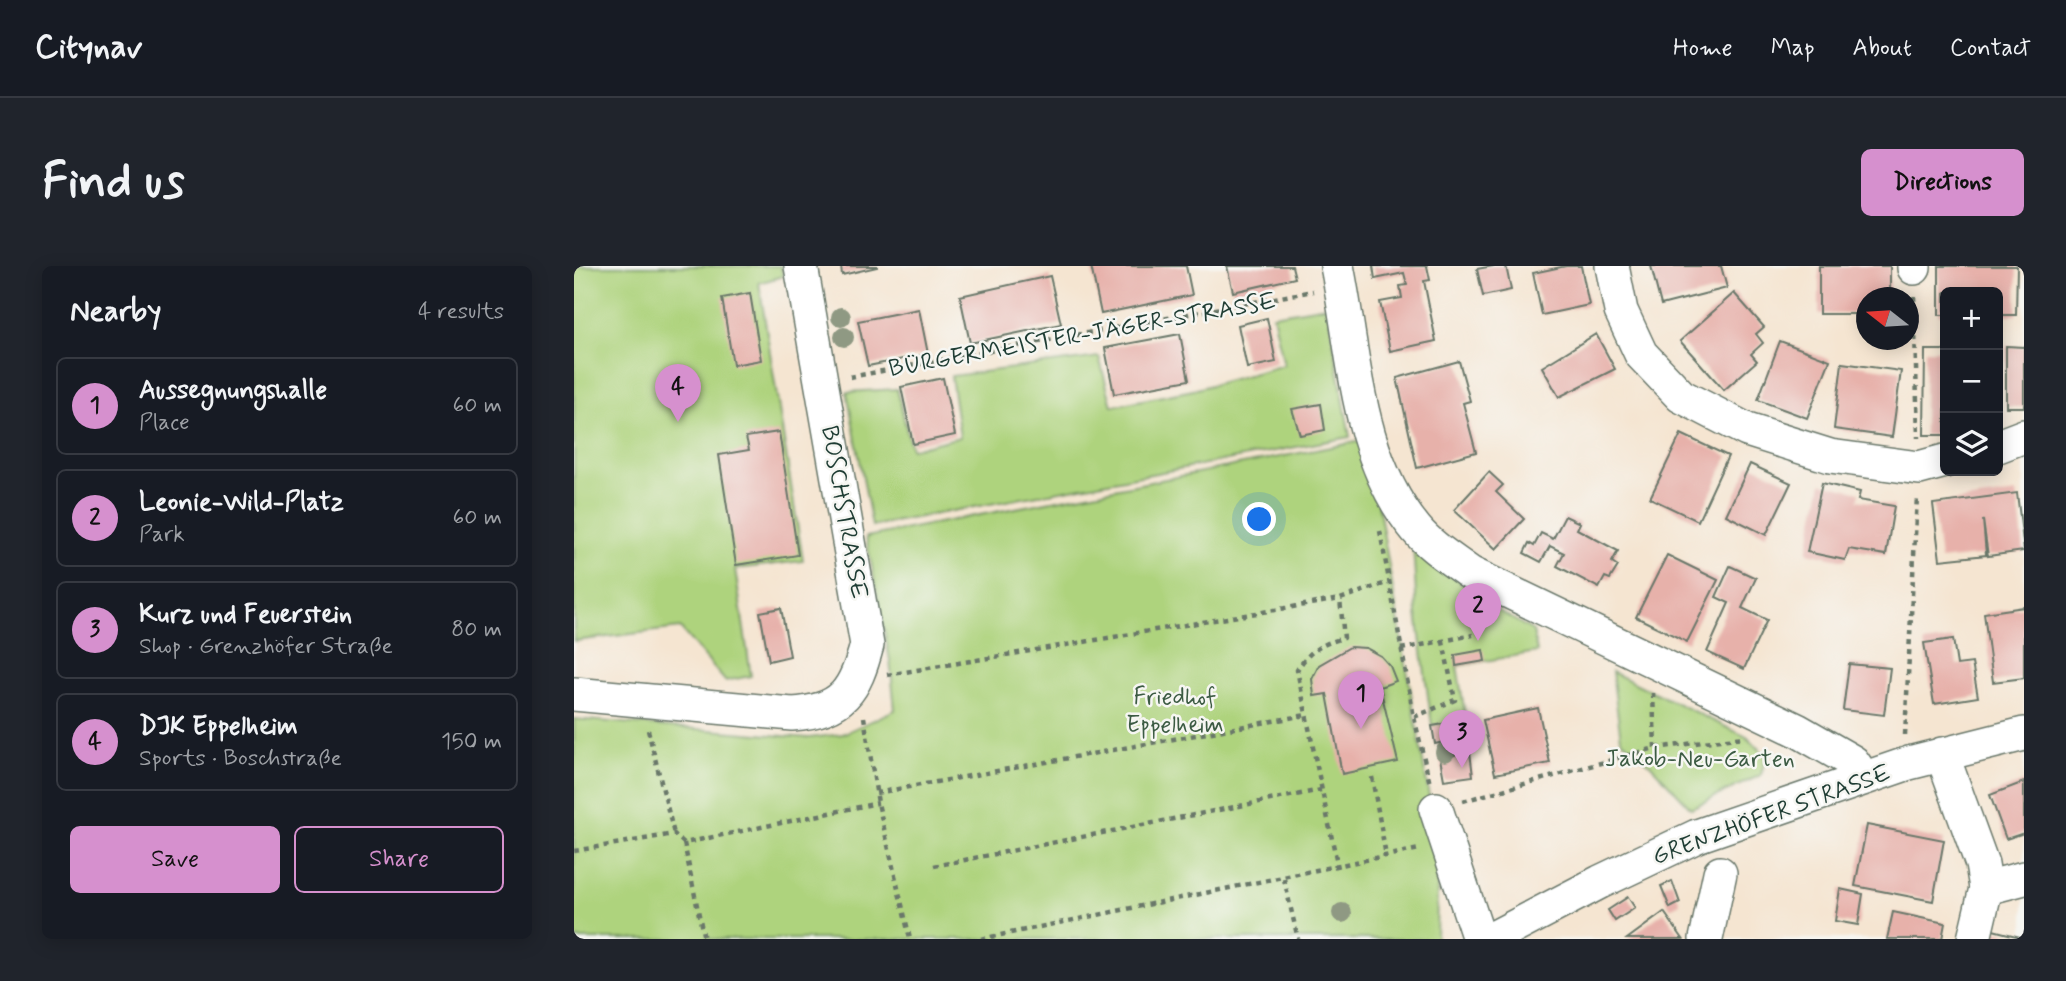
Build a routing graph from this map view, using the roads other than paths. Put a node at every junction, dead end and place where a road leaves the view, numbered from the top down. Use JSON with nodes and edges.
{"nodes":[{"id":1,"x":801,"y":266,"type":"edge"},
{"id":2,"x":1612,"y":266,"type":"edge"},
{"id":3,"x":1339,"y":276,"type":"edge"},
{"id":4,"x":2024,"y":436,"type":"edge"},
{"id":5,"x":2003,"y":444,"type":"edge"},
{"id":6,"x":1932,"y":464,"type":"edge"},
{"id":7,"x":574,"y":694,"type":"edge"},
{"id":8,"x":2024,"y":734,"type":"edge"},
{"id":9,"x":1942,"y":754,"type":"junction"},
{"id":10,"x":1864,"y":778,"type":"junction"},
{"id":11,"x":1436,"y":809,"type":"road end"},
{"id":12,"x":1720,"y":873,"type":"dead end"},
{"id":13,"x":2024,"y":878,"type":"edge"},
{"id":14,"x":1986,"y":888,"type":"junction"},
{"id":15,"x":1479,"y":939,"type":"edge"},
{"id":16,"x":1491,"y":939,"type":"edge"},
{"id":17,"x":1706,"y":939,"type":"edge"},
{"id":18,"x":1974,"y":939,"type":"edge"}],
"edges":[{"from":1,"to":7,"type":"street","name":"BOSCHSTRASSE"},
{"from":2,"to":6,"type":"street"},
{"from":3,"to":10,"type":"street"},
{"from":4,"to":5,"type":"street"},
{"from":8,"to":9,"type":"street","name":"GRENZHÖFER STRASSE"},
{"from":9,"to":10,"type":"street","name":"GRENZHÖFER STRASSE"},
{"from":9,"to":14,"type":"street"},
{"from":10,"to":16,"type":"street","name":"GRENZHÖFER STRASSE"},
{"from":11,"to":15,"type":"street"},
{"from":12,"to":17,"type":"street"},
{"from":13,"to":14,"type":"street"},
{"from":14,"to":18,"type":"street"}]}
